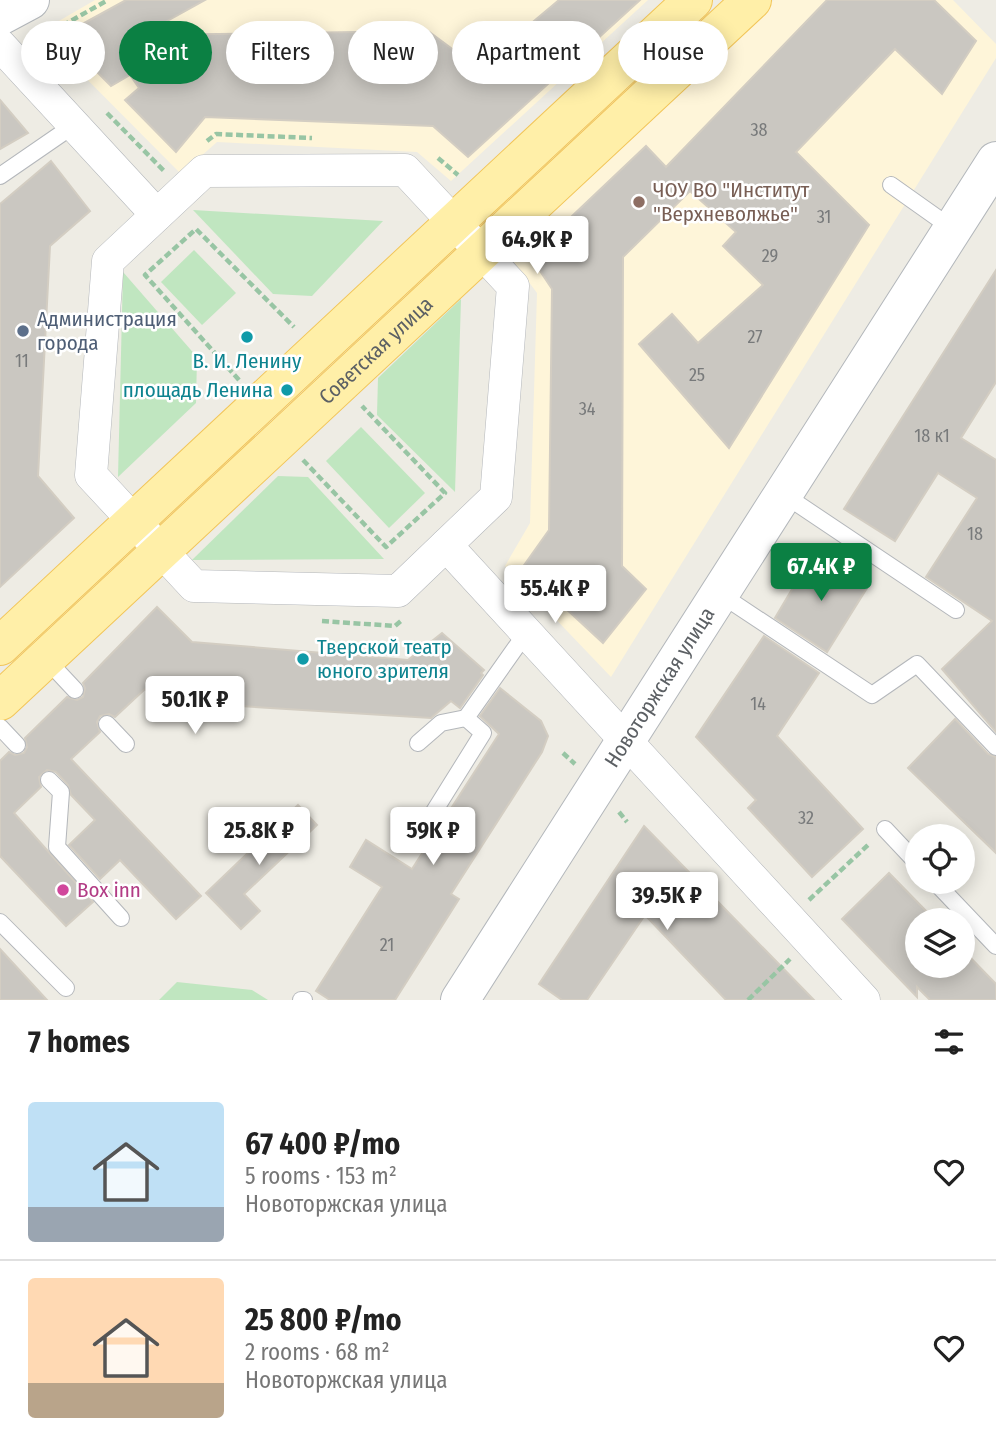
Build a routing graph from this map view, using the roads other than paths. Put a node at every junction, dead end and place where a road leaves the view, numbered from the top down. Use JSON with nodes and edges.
{"nodes":[{"id":1,"x":30,"y":0,"type":"edge"},
{"id":2,"x":693,"y":0,"type":"edge"},
{"id":3,"x":752,"y":0,"type":"edge"},
{"id":4,"x":0,"y":16,"type":"edge"},
{"id":5,"x":6,"y":51,"type":"edge"},
{"id":6,"x":74,"y":125,"type":"junction"},
{"id":7,"x":996,"y":161,"type":"edge"},
{"id":8,"x":0,"y":176,"type":"edge"},
{"id":9,"x":891,"y":185,"type":"dead end"},
{"id":10,"x":157,"y":215,"type":"junction"},
{"id":11,"x":454,"y":223,"type":"junction"},
{"id":12,"x":953,"y":229,"type":"junction"},
{"id":13,"x":481,"y":252,"type":"junction"},
{"id":14,"x":783,"y":494,"type":"junction"},
{"id":15,"x":133,"y":522,"type":"junction"},
{"id":16,"x":446,"y":545,"type":"junction"},
{"id":17,"x":161,"y":551,"type":"junction"},
{"id":18,"x":720,"y":594,"type":"junction"},
{"id":19,"x":956,"y":610,"type":"dead end"},
{"id":20,"x":526,"y":633,"type":"junction"},
{"id":21,"x":0,"y":646,"type":"edge"},
{"id":22,"x":45,"y":658,"type":"junction"},
{"id":23,"x":75,"y":690,"type":"dead end"},
{"id":24,"x":0,"y":701,"type":"edge"},
{"id":25,"x":466,"y":718,"type":"junction"},
{"id":26,"x":107,"y":724,"type":"dead end"},
{"id":27,"x":0,"y":727,"type":"edge"},
{"id":28,"x":626,"y":740,"type":"junction"},
{"id":29,"x":418,"y":743,"type":"dead end"},
{"id":30,"x":126,"y":744,"type":"dead end"},
{"id":31,"x":17,"y":745,"type":"dead end"},
{"id":32,"x":996,"y":747,"type":"edge"},
{"id":33,"x":49,"y":780,"type":"dead end"},
{"id":34,"x":885,"y":829,"type":"road end"},
{"id":35,"x":415,"y":842,"type":"dead end"},
{"id":36,"x":905,"y":850,"type":"edge"},
{"id":37,"x":946,"y":894,"type":"edge"},
{"id":38,"x":121,"y":918,"type":"dead end"},
{"id":39,"x":0,"y":922,"type":"edge"},
{"id":40,"x":996,"y":946,"type":"edge"},
{"id":41,"x":66,"y":988,"type":"dead end"},
{"id":42,"x":460,"y":1000,"type":"edge"},
{"id":43,"x":864,"y":1000,"type":"edge"}],
"edges":[{"from":1,"to":4,"type":"main road"},
{"from":2,"to":11,"type":"main road","name":"Советская улица"},
{"from":3,"to":13,"type":"main road","name":"Советская улица"},
{"from":5,"to":6,"type":"street"},
{"from":6,"to":8,"type":"lane"},
{"from":6,"to":10,"type":"street"},
{"from":7,"to":12,"type":"main road","name":"Новоторжская улица"},
{"from":9,"to":12,"type":"lane"},
{"from":10,"to":11,"type":"street"},
{"from":10,"to":15,"type":"street"},
{"from":11,"to":13,"type":"street"},
{"from":11,"to":15,"type":"main road","name":"Советская улица"},
{"from":12,"to":14,"type":"main road","name":"Новоторжская улица"},
{"from":13,"to":16,"type":"street"},
{"from":13,"to":17,"type":"main road","name":"Советская улица"},
{"from":14,"to":18,"type":"main road","name":"Новоторжская улица"},
{"from":14,"to":19,"type":"lane"},
{"from":15,"to":17,"type":"street"},
{"from":15,"to":21,"type":"main road","name":"Советская улица"},
{"from":16,"to":17,"type":"street"},
{"from":16,"to":20,"type":"street"},
{"from":17,"to":22,"type":"main road","name":"Советская улица"},
{"from":18,"to":28,"type":"main road","name":"Новоторжская улица"},
{"from":18,"to":32,"type":"lane"},
{"from":20,"to":25,"type":"lane"},
{"from":20,"to":28,"type":"street"},
{"from":22,"to":23,"type":"lane"},
{"from":22,"to":24,"type":"main road","name":"Советская улица"},
{"from":25,"to":29,"type":"lane"},
{"from":25,"to":35,"type":"lane"},
{"from":26,"to":30,"type":"lane"},
{"from":27,"to":31,"type":"lane"},
{"from":28,"to":42,"type":"main road","name":"Новоторжская улица"},
{"from":28,"to":43,"type":"street"},
{"from":33,"to":38,"type":"lane"},
{"from":34,"to":36,"type":"lane"},
{"from":37,"to":40,"type":"lane"},
{"from":39,"to":41,"type":"lane"}]}
